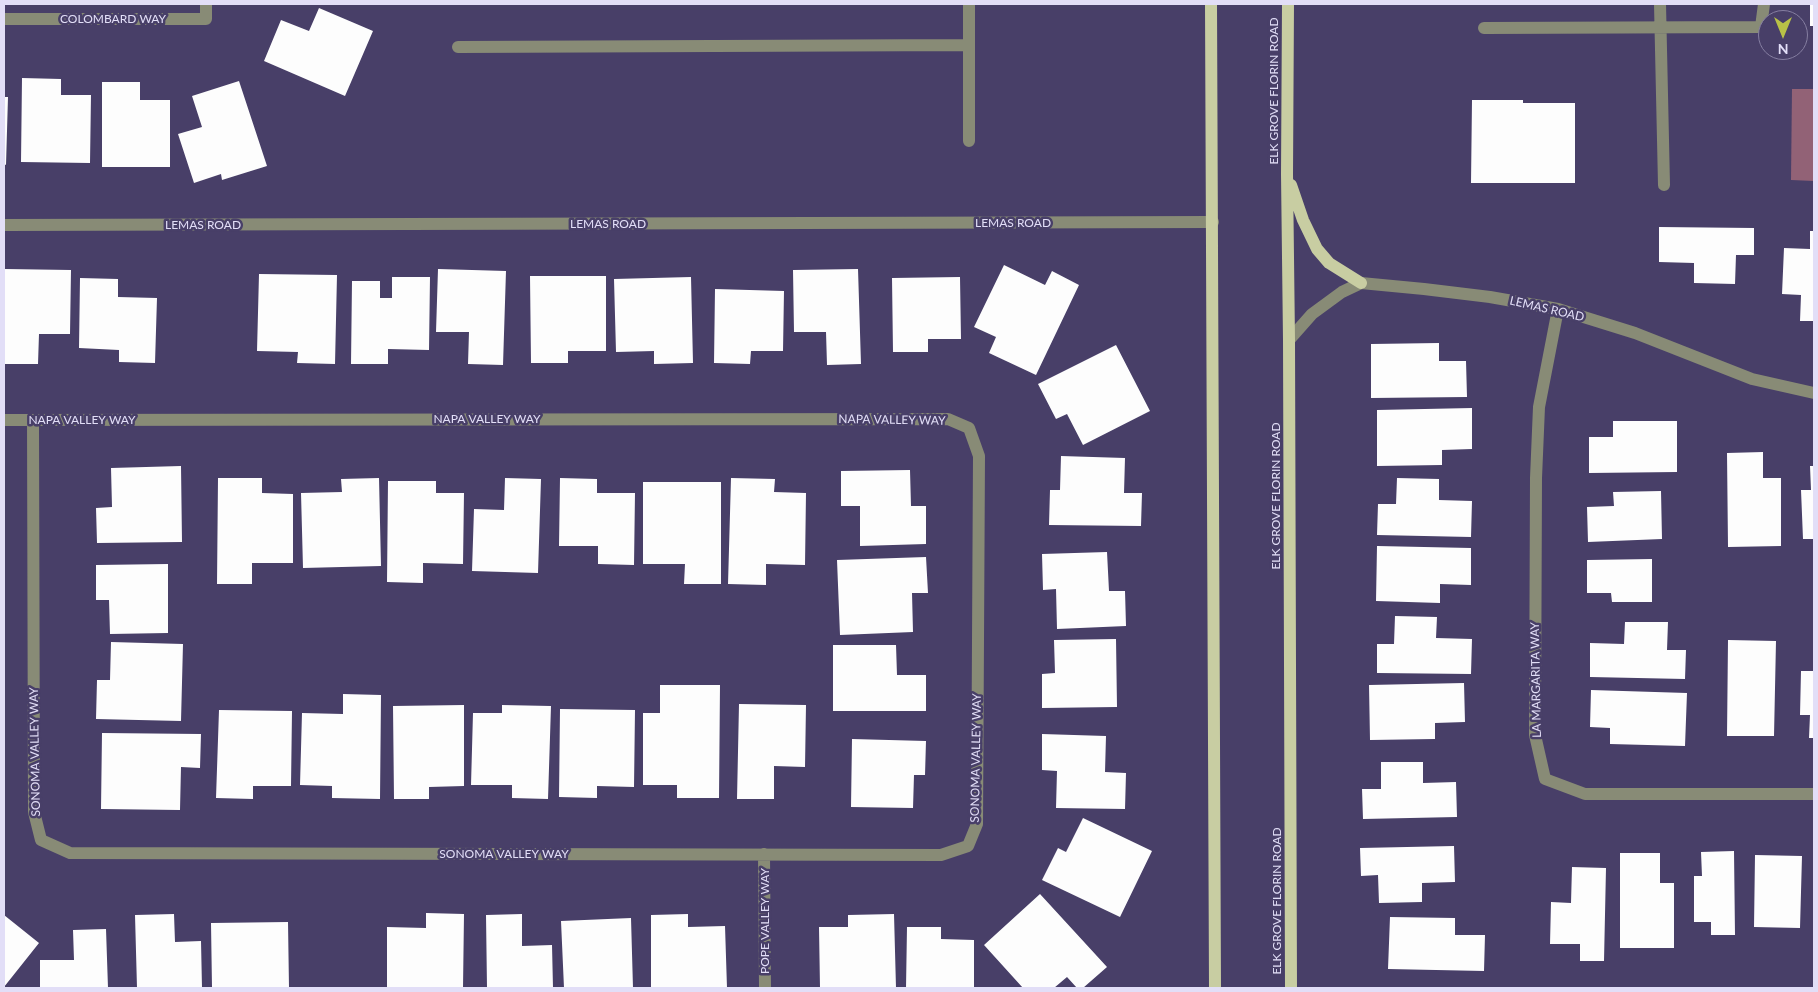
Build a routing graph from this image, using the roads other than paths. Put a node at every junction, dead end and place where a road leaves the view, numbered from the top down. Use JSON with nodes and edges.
{"nodes":[{"id":1,"x":206,"y":4,"type":"edge"},
{"id":2,"x":969,"y":4,"type":"edge"},
{"id":3,"x":1211,"y":4,"type":"edge"},
{"id":4,"x":1288,"y":4,"type":"edge"},
{"id":5,"x":1660,"y":4,"type":"edge"},
{"id":6,"x":1764,"y":4,"type":"edge"},
{"id":7,"x":4,"y":19,"type":"edge"},
{"id":8,"x":1661,"y":27,"type":"junction"},
{"id":9,"x":1484,"y":28,"type":"dead end"},
{"id":10,"x":969,"y":45,"type":"junction"},
{"id":11,"x":458,"y":47,"type":"dead end"},
{"id":12,"x":969,"y":141,"type":"dead end"},
{"id":13,"x":1287,"y":174,"type":"junction"},
{"id":14,"x":1664,"y":185,"type":"dead end"},
{"id":15,"x":1212,"y":222,"type":"junction"},
{"id":16,"x":4,"y":225,"type":"edge"},
{"id":17,"x":1361,"y":284,"type":"junction"},
{"id":18,"x":1558,"y":309,"type":"junction"},
{"id":19,"x":1289,"y":340,"type":"junction"},
{"id":20,"x":1814,"y":393,"type":"edge"},
{"id":21,"x":4,"y":420,"type":"edge"},
{"id":22,"x":33,"y":420,"type":"junction"},
{"id":23,"x":969,"y":428,"type":"joint"},
{"id":24,"x":1814,"y":794,"type":"edge"},
{"id":25,"x":764,"y":854,"type":"junction"},
{"id":26,"x":766,"y":988,"type":"edge"},
{"id":27,"x":1215,"y":988,"type":"edge"},
{"id":28,"x":1291,"y":988,"type":"edge"}],
"edges":[{"from":1,"to":7,"type":"street","name":"COLOMBARD WAY"},
{"from":2,"to":10,"type":"street"},
{"from":3,"to":15,"type":"main road"},
{"from":4,"to":13,"type":"main road","name":"ELK GROVE FLORIN ROAD"},
{"from":5,"to":8,"type":"street"},
{"from":6,"to":8,"type":"street"},
{"from":8,"to":9,"type":"street"},
{"from":8,"to":14,"type":"street"},
{"from":10,"to":11,"type":"street"},
{"from":10,"to":12,"type":"street"},
{"from":13,"to":17,"type":"main road"},
{"from":13,"to":19,"type":"main road","name":"ELK GROVE FLORIN ROAD"},
{"from":15,"to":16,"type":"street","name":"LEMAS ROAD"},
{"from":15,"to":27,"type":"main road"},
{"from":17,"to":18,"type":"street","name":"LEMAS ROAD"},
{"from":17,"to":19,"type":"street"},
{"from":18,"to":20,"type":"street","name":"LEMAS ROAD"},
{"from":18,"to":24,"type":"street","name":"LA MARGARITA WAY"},
{"from":19,"to":28,"type":"main road","name":"ELK GROVE FLORIN ROAD"},
{"from":21,"to":22,"type":"street","name":"NAPA VALLEY WAY"},
{"from":22,"to":23,"type":"street","name":"NAPA VALLEY WAY"},
{"from":22,"to":25,"type":"street","name":"SONOMA VALLEY WAY"},
{"from":23,"to":25,"type":"street","name":"SONOMA VALLEY WAY"},
{"from":25,"to":26,"type":"street","name":"POPE VALLEY WAY"}]}
